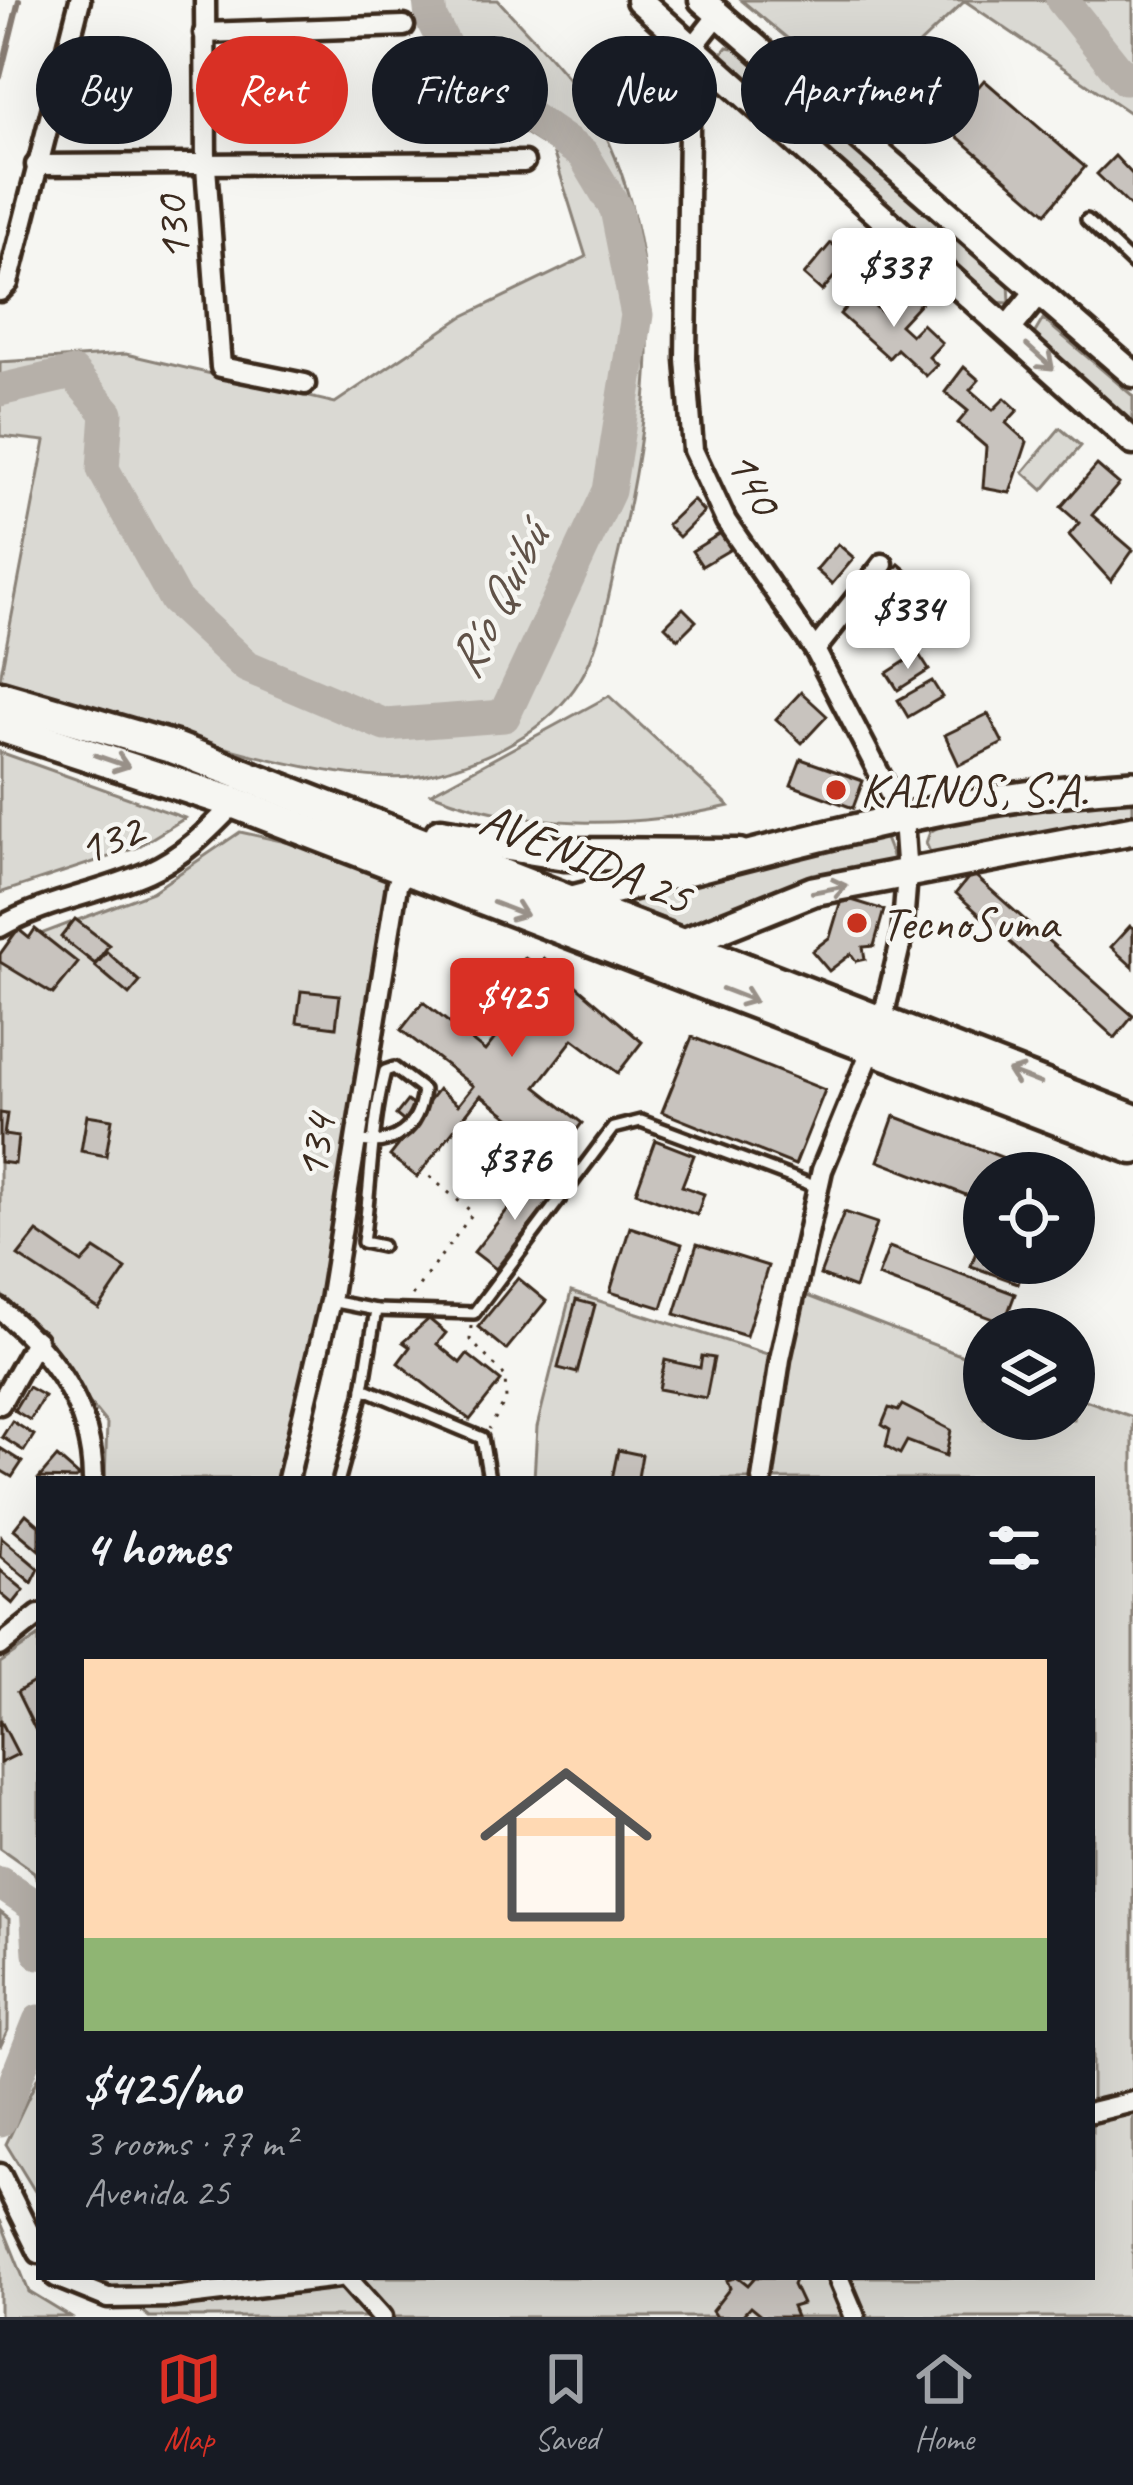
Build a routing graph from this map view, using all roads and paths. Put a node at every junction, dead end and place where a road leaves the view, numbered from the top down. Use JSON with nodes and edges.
{"nodes":[{"id":1,"x":80,"y":0,"type":"edge"},
{"id":2,"x":206,"y":0,"type":"edge"},
{"id":3,"x":639,"y":0,"type":"edge"},
{"id":4,"x":710,"y":7,"type":"edge"},
{"id":5,"x":404,"y":26,"type":"dead end"},
{"id":6,"x":204,"y":33,"type":"junction"},
{"id":7,"x":675,"y":36,"type":"edge"},
{"id":8,"x":697,"y":36,"type":"edge"},
{"id":9,"x":717,"y":75,"type":"edge"},
{"id":10,"x":689,"y":144,"type":"edge"},
{"id":11,"x":524,"y":162,"type":"dead end"},
{"id":12,"x":36,"y":165,"type":"junction"},
{"id":13,"x":206,"y":167,"type":"junction"},
{"id":14,"x":1087,"y":220,"type":"dead end"},
{"id":15,"x":1133,"y":264,"type":"edge"},
{"id":16,"x":4,"y":287,"type":"edge"},
{"id":17,"x":1038,"y":292,"type":"junction"},
{"id":18,"x":1008,"y":329,"type":"junction"},
{"id":19,"x":1133,"y":374,"type":"edge"},
{"id":20,"x":305,"y":384,"type":"dead end"},
{"id":21,"x":1133,"y":442,"type":"edge"},
{"id":22,"x":884,"y":564,"type":"dead end"},
{"id":23,"x":815,"y":650,"type":"junction"},
{"id":24,"x":0,"y":697,"type":"edge"},
{"id":25,"x":0,"y":726,"type":"edge"},
{"id":26,"x":1133,"y":785,"type":"edge"},
{"id":27,"x":308,"y":799,"type":"junction"},
{"id":28,"x":235,"y":803,"type":"junction"},
{"id":29,"x":903,"y":819,"type":"junction"},
{"id":30,"x":1133,"y":830,"type":"edge"},
{"id":31,"x":437,"y":847,"type":"junction"},
{"id":32,"x":739,"y":855,"type":"junction"},
{"id":33,"x":400,"y":868,"type":"junction"},
{"id":34,"x":907,"y":874,"type":"junction"},
{"id":35,"x":572,"y":900,"type":"junction"},
{"id":36,"x":0,"y":927,"type":"edge"},
{"id":37,"x":681,"y":944,"type":"junction"},
{"id":38,"x":629,"y":954,"type":"junction"},
{"id":39,"x":878,"y":1034,"type":"junction"},
{"id":40,"x":1133,"y":1120,"type":"edge"},
{"id":41,"x":356,"y":1141,"type":"junction"},
{"id":42,"x":376,"y":1145,"type":"junction"},
{"id":43,"x":1133,"y":1148,"type":"edge"},
{"id":44,"x":422,"y":1170,"type":"dead end"},
{"id":45,"x":818,"y":1188,"type":"junction"},
{"id":46,"x":382,"y":1246,"type":"dead end"},
{"id":47,"x":330,"y":1301,"type":"junction"},
{"id":48,"x":0,"y":1309,"type":"edge"},
{"id":49,"x":376,"y":1310,"type":"junction"},
{"id":50,"x":401,"y":1311,"type":"junction"},
{"id":51,"x":474,"y":1312,"type":"junction"},
{"id":52,"x":37,"y":1340,"type":"junction"},
{"id":53,"x":363,"y":1388,"type":"junction"},
{"id":54,"x":0,"y":1404,"type":"edge"},
{"id":55,"x":484,"y":1442,"type":"junction"},
{"id":56,"x":92,"y":1476,"type":"edge"},
{"id":57,"x":289,"y":1476,"type":"edge"},
{"id":58,"x":340,"y":1476,"type":"edge"},
{"id":59,"x":489,"y":1476,"type":"edge"},
{"id":60,"x":762,"y":1476,"type":"edge"},
{"id":61,"x":36,"y":1617,"type":"edge"},
{"id":62,"x":0,"y":1646,"type":"edge"},
{"id":63,"x":1133,"y":2102,"type":"edge"},
{"id":64,"x":1095,"y":2111,"type":"edge"},
{"id":65,"x":0,"y":2174,"type":"edge"},
{"id":66,"x":36,"y":2247,"type":"edge"},
{"id":67,"x":63,"y":2280,"type":"edge"},
{"id":68,"x":317,"y":2280,"type":"edge"},
{"id":69,"x":346,"y":2280,"type":"edge"},
{"id":70,"x":839,"y":2280,"type":"edge"},
{"id":71,"x":382,"y":2317,"type":"edge"},
{"id":72,"x":854,"y":2317,"type":"edge"}],
"edges":[{"from":1,"to":12,"type":"street"},
{"from":2,"to":6,"type":"street","name":"130"},
{"from":3,"to":7,"type":"street"},
{"from":4,"to":8,"type":"street"},
{"from":4,"to":17,"type":"street"},
{"from":5,"to":6,"type":"street"},
{"from":6,"to":13,"type":"street","name":"130"},
{"from":9,"to":18,"type":"street"},
{"from":10,"to":23,"type":"street","name":"140"},
{"from":11,"to":13,"type":"street"},
{"from":12,"to":13,"type":"street"},
{"from":12,"to":16,"type":"street"},
{"from":13,"to":20,"type":"street","name":"130"},
{"from":14,"to":15,"type":"lane"},
{"from":17,"to":18,"type":"street"},
{"from":17,"to":19,"type":"street"},
{"from":18,"to":21,"type":"street","one_way":true},
{"from":22,"to":23,"type":"street"},
{"from":23,"to":29,"type":"street","name":"140"},
{"from":24,"to":27,"type":"main road","name":"AVENIDA 25"},
{"from":25,"to":28,"type":"main road","name":"AVENIDA 25","one_way":true},
{"from":26,"to":29,"type":"main road"},
{"from":27,"to":31,"type":"main road","name":"AVENIDA 25"},
{"from":27,"to":32,"type":"main road"},
{"from":28,"to":33,"type":"main road","name":"AVENIDA 25"},
{"from":28,"to":36,"type":"street","name":"132"},
{"from":29,"to":32,"type":"main road"},
{"from":29,"to":34,"type":"street","name":"140"},
{"from":30,"to":34,"type":"main road"},
{"from":31,"to":33,"type":"street"},
{"from":31,"to":35,"type":"main road","name":"AVENIDA 25"},
{"from":32,"to":35,"type":"main road"},
{"from":33,"to":38,"type":"main road","name":"AVENIDA 25","one_way":true},
{"from":33,"to":41,"type":"street","name":"134"},
{"from":37,"to":34,"type":"main road","one_way":true},
{"from":34,"to":39,"type":"street","name":"140"},
{"from":35,"to":37,"type":"main road","name":"AVENIDA 25"},
{"from":37,"to":38,"type":"main road"},
{"from":37,"to":39,"type":"main road","name":"AVENIDA 25"},
{"from":38,"to":39,"type":"main road","name":"AVENIDA 25","one_way":true},
{"from":40,"to":39,"type":"main road","name":"AVENIDA 25","one_way":true},
{"from":39,"to":43,"type":"main road","name":"AVENIDA 25"},
{"from":39,"to":45,"type":"street","name":"140"},
{"from":41,"to":42,"type":"lane"},
{"from":41,"to":47,"type":"street","name":"134"},
{"from":42,"to":42,"type":"lane"},
{"from":42,"to":46,"type":"lane"},
{"from":44,"to":50,"type":"path"},
{"from":45,"to":51,"type":"lane"},
{"from":45,"to":60,"type":"street","name":"140"},
{"from":47,"to":49,"type":"lane"},
{"from":47,"to":57,"type":"street","name":"134"},
{"from":48,"to":52,"type":"street"},
{"from":49,"to":50,"type":"lane"},
{"from":49,"to":53,"type":"lane"},
{"from":50,"to":51,"type":"lane"},
{"from":51,"to":55,"type":"path"},
{"from":52,"to":54,"type":"street"},
{"from":52,"to":56,"type":"street"},
{"from":53,"to":55,"type":"lane"},
{"from":53,"to":58,"type":"lane"},
{"from":55,"to":59,"type":"lane"},
{"from":61,"to":62,"type":"street"},
{"from":63,"to":64,"type":"street"},
{"from":65,"to":66,"type":"street"},
{"from":67,"to":68,"type":"street"},
{"from":69,"to":71,"type":"street"},
{"from":70,"to":72,"type":"street"}]}
